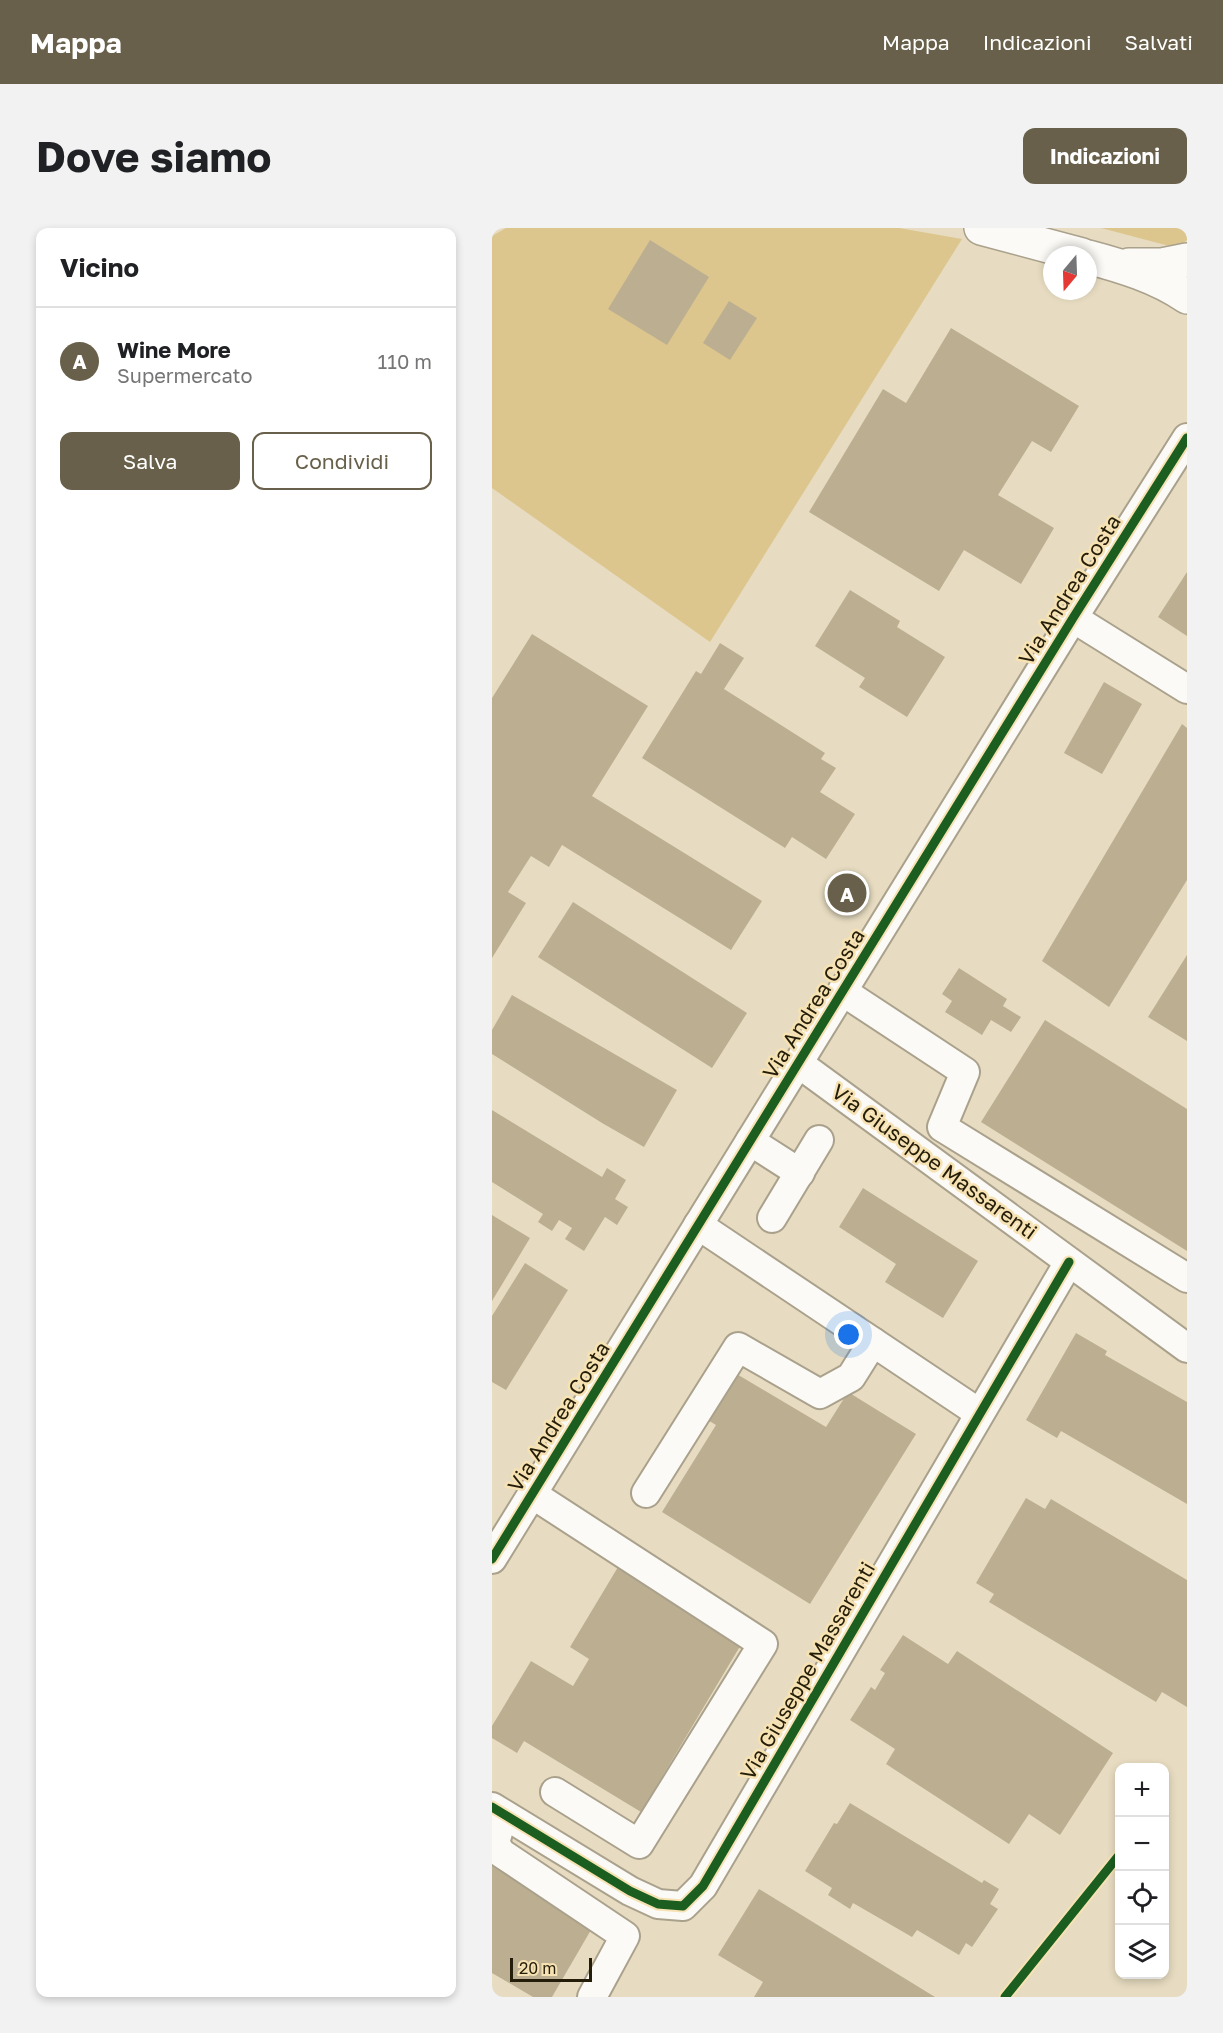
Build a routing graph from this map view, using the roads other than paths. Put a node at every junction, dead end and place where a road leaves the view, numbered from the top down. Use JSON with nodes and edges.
{"nodes":[{"id":1,"x":981,"y":228,"type":"edge"},
{"id":2,"x":1048,"y":246,"type":"edge"},
{"id":3,"x":1187,"y":260,"type":"edge"},
{"id":4,"x":1103,"y":261,"type":"edge"},
{"id":5,"x":1187,"y":297,"type":"edge"},
{"id":6,"x":1187,"y":438,"type":"edge"},
{"id":7,"x":1073,"y":618,"type":"junction"},
{"id":8,"x":1187,"y":689,"type":"edge"},
{"id":9,"x":843,"y":991,"type":"junction"},
{"id":10,"x":798,"y":1063,"type":"junction"},
{"id":11,"x":750,"y":1140,"type":"junction"},
{"id":12,"x":819,"y":1140,"type":"dead end"},
{"id":13,"x":800,"y":1173,"type":"junction"},
{"id":14,"x":772,"y":1218,"type":"dead end"},
{"id":15,"x":698,"y":1225,"type":"junction"},
{"id":16,"x":1069,"y":1262,"type":"junction"},
{"id":17,"x":1187,"y":1278,"type":"edge"},
{"id":18,"x":873,"y":1342,"type":"junction"},
{"id":19,"x":1187,"y":1348,"type":"edge"},
{"id":20,"x":980,"y":1413,"type":"junction"},
{"id":21,"x":646,"y":1493,"type":"dead end"},
{"id":22,"x":532,"y":1494,"type":"junction"},
{"id":23,"x":492,"y":1559,"type":"edge"},
{"id":24,"x":555,"y":1792,"type":"dead end"},
{"id":25,"x":499,"y":1812,"type":"edge"},
{"id":26,"x":592,"y":1997,"type":"edge"}],
"edges":[{"from":1,"to":2,"type":"main road"},
{"from":3,"to":4,"type":"main road"},
{"from":4,"to":5,"type":"main road"},
{"from":6,"to":7,"type":"street","name":"Via Andrea Costa"},
{"from":7,"to":8,"type":"street"},
{"from":7,"to":9,"type":"street","name":"Via Andrea Costa"},
{"from":9,"to":10,"type":"street","name":"Via Andrea Costa"},
{"from":9,"to":17,"type":"street"},
{"from":10,"to":11,"type":"street","name":"Via Andrea Costa"},
{"from":10,"to":16,"type":"street","name":"Via Giuseppe Massarenti"},
{"from":11,"to":13,"type":"street"},
{"from":11,"to":15,"type":"street","name":"Via Andrea Costa"},
{"from":12,"to":13,"type":"street"},
{"from":13,"to":14,"type":"street"},
{"from":15,"to":18,"type":"street"},
{"from":15,"to":22,"type":"street","name":"Via Andrea Costa"},
{"from":16,"to":19,"type":"street","name":"Via Giuseppe Massarenti"},
{"from":16,"to":20,"type":"street","name":"Via Giuseppe Massarenti"},
{"from":18,"to":20,"type":"street"},
{"from":18,"to":21,"type":"street"},
{"from":20,"to":25,"type":"street","name":"Via Giuseppe Massarenti"},
{"from":22,"to":23,"type":"street","name":"Via Andrea Costa"},
{"from":22,"to":24,"type":"street"},
{"from":25,"to":26,"type":"street"}]}
